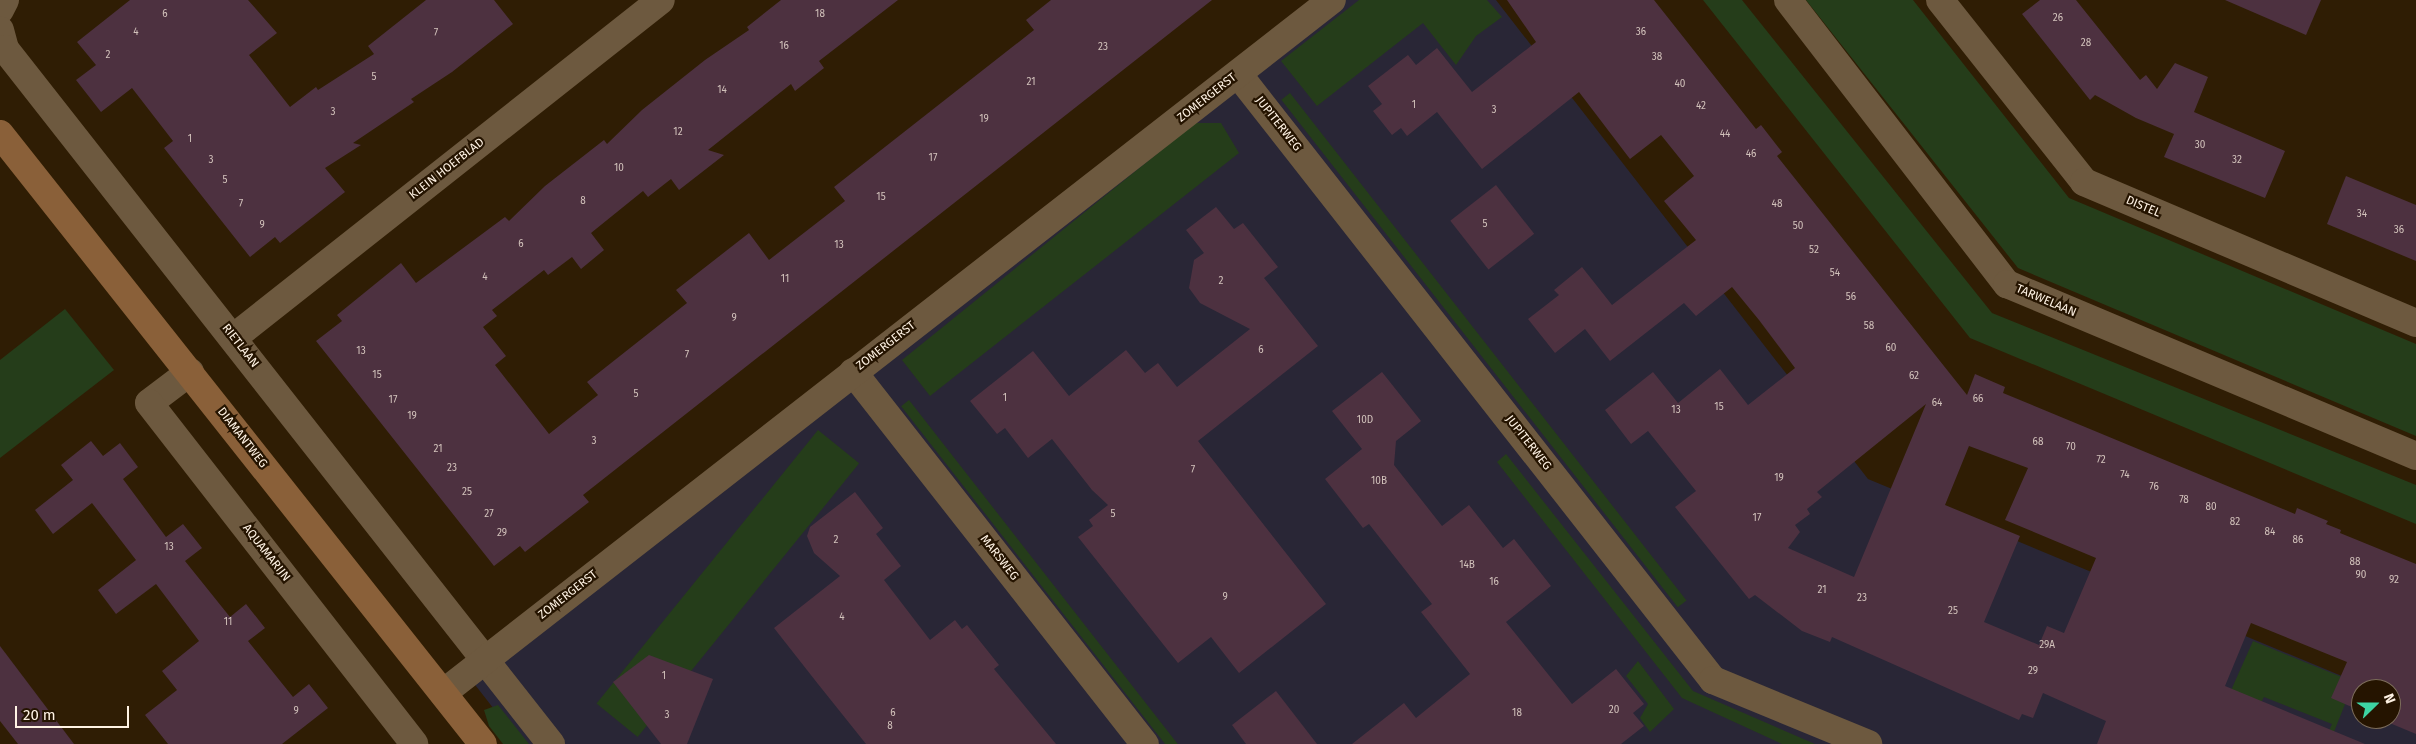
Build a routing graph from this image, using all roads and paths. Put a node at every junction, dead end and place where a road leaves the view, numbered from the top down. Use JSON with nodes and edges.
{"nodes":[{"id":1,"x":5,"y":0,"type":"edge"},
{"id":2,"x":661,"y":0,"type":"edge"},
{"id":3,"x":1332,"y":0,"type":"edge"},
{"id":4,"x":1788,"y":0,"type":"edge"},
{"id":5,"x":1940,"y":0,"type":"edge"},
{"id":6,"x":0,"y":10,"type":"edge"},
{"id":7,"x":0,"y":30,"type":"edge"},
{"id":8,"x":1238,"y":74,"type":"junction"},
{"id":9,"x":0,"y":134,"type":"edge"},
{"id":10,"x":2416,"y":323,"type":"edge"},
{"id":11,"x":233,"y":338,"type":"junction"},
{"id":12,"x":190,"y":372,"type":"junction"},
{"id":13,"x":852,"y":372,"type":"junction"},
{"id":14,"x":2416,"y":456,"type":"edge"},
{"id":15,"x":485,"y":660,"type":"junction"},
{"id":16,"x":443,"y":693,"type":"junction"},
{"id":17,"x":414,"y":744,"type":"edge"},
{"id":18,"x":483,"y":744,"type":"edge"},
{"id":19,"x":551,"y":744,"type":"edge"},
{"id":20,"x":1145,"y":744,"type":"edge"},
{"id":21,"x":1868,"y":744,"type":"edge"}],
"edges":[{"from":1,"to":6,"type":"street"},
{"from":2,"to":11,"type":"street","name":"KLEIN HOEFBLAD"},
{"from":3,"to":8,"type":"street","name":"ZOMERGERST"},
{"from":4,"to":14,"type":"street","name":"TARWELAAN"},
{"from":5,"to":10,"type":"street","name":"DISTEL"},
{"from":7,"to":11,"type":"street","name":"RIETLAAN"},
{"from":8,"to":13,"type":"street","name":"ZOMERGERST"},
{"from":8,"to":21,"type":"street","name":"JUPITERWEG"},
{"from":9,"to":12,"type":"street","name":"DIAMANTWEG"},
{"from":11,"to":15,"type":"street","name":"RIETLAAN"},
{"from":12,"to":16,"type":"street","name":"DIAMANTWEG"},
{"from":12,"to":17,"type":"street","name":"AQUAMARIJN"},
{"from":13,"to":15,"type":"street","name":"ZOMERGERST"},
{"from":13,"to":20,"type":"street","name":"MARSWEG"},
{"from":15,"to":16,"type":"street","name":"ZOMERGERST"},
{"from":15,"to":19,"type":"street","name":"RIETLAAN"},
{"from":16,"to":18,"type":"street","name":"DIAMANTWEG"}]}
